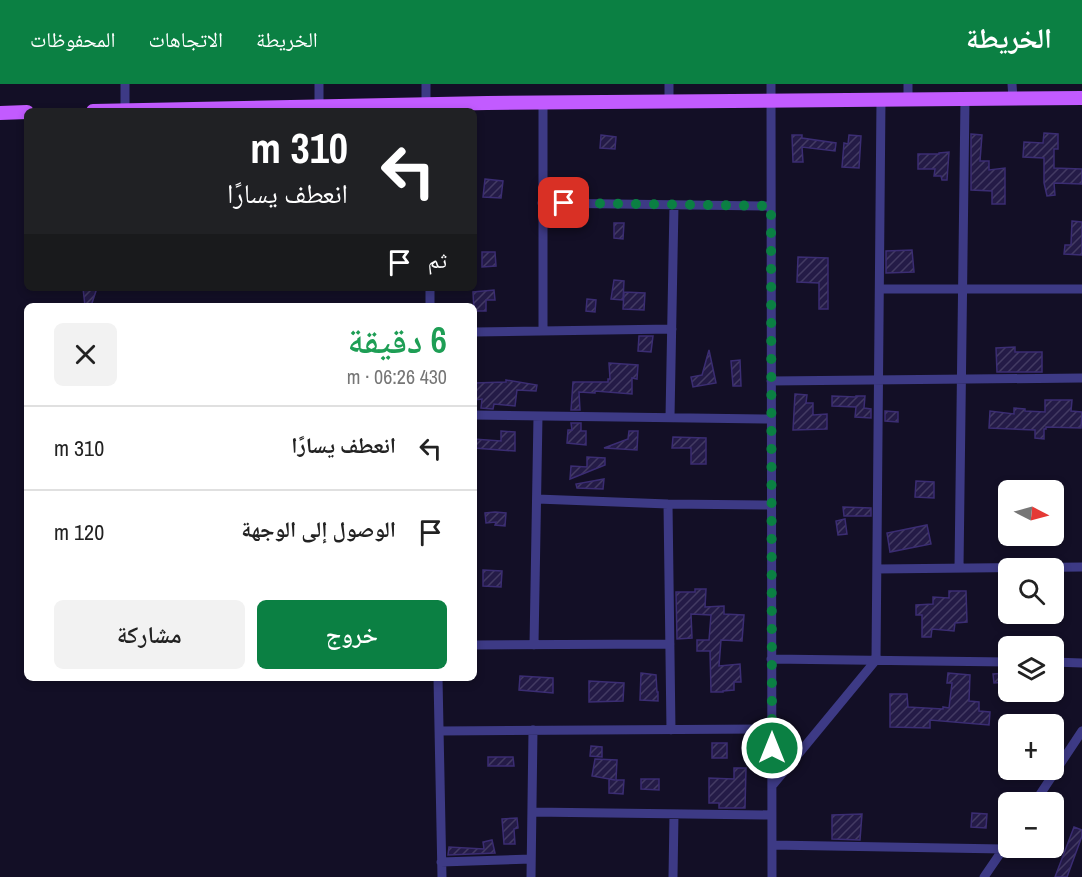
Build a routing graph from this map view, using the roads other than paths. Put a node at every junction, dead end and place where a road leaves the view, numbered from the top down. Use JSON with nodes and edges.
{"nodes":[{"id":1,"x":125,"y":84,"type":"edge"},
{"id":2,"x":319,"y":84,"type":"edge"},
{"id":3,"x":426,"y":84,"type":"edge"},
{"id":4,"x":669,"y":84,"type":"edge"},
{"id":5,"x":771,"y":84,"type":"edge"},
{"id":6,"x":908,"y":84,"type":"edge"},
{"id":7,"x":1012,"y":84,"type":"edge"},
{"id":8,"x":1082,"y":98,"type":"edge"},
{"id":9,"x":881,"y":99,"type":"junction"},
{"id":10,"x":908,"y":99,"type":"junction"},
{"id":11,"x":965,"y":99,"type":"junction"},
{"id":12,"x":1013,"y":99,"type":"junction"},
{"id":13,"x":771,"y":101,"type":"junction"},
{"id":14,"x":669,"y":102,"type":"junction"},
{"id":15,"x":543,"y":103,"type":"junction"},
{"id":16,"x":319,"y":106,"type":"junction"},
{"id":17,"x":125,"y":108,"type":"edge"},
{"id":18,"x":222,"y":108,"type":"edge"},
{"id":19,"x":426,"y":108,"type":"edge"},
{"id":20,"x":24,"y":112,"type":"edge"},
{"id":21,"x":0,"y":113,"type":"edge"},
{"id":22,"x":542,"y":203,"type":"junction"},
{"id":23,"x":674,"y":205,"type":"junction"},
{"id":24,"x":771,"y":206,"type":"junction"},
{"id":25,"x":880,"y":289,"type":"junction"},
{"id":26,"x":1082,"y":289,"type":"edge"},
{"id":27,"x":963,"y":290,"type":"junction"},
{"id":28,"x":672,"y":329,"type":"junction"},
{"id":29,"x":543,"y":331,"type":"junction"},
{"id":30,"x":477,"y":332,"type":"edge"},
{"id":31,"x":1082,"y":378,"type":"edge"},
{"id":32,"x":961,"y":379,"type":"junction"},
{"id":33,"x":879,"y":380,"type":"junction"},
{"id":34,"x":771,"y":381,"type":"junction"},
{"id":35,"x":477,"y":415,"type":"edge"},
{"id":36,"x":538,"y":416,"type":"junction"},
{"id":37,"x":670,"y":417,"type":"junction"},
{"id":38,"x":771,"y":419,"type":"junction"},
{"id":39,"x":537,"y":499,"type":"junction"},
{"id":40,"x":668,"y":504,"type":"junction"},
{"id":41,"x":771,"y":505,"type":"junction"},
{"id":42,"x":1082,"y":567,"type":"edge"},
{"id":43,"x":959,"y":568,"type":"junction"},
{"id":44,"x":877,"y":569,"type":"junction"},
{"id":45,"x":670,"y":644,"type":"junction"},
{"id":46,"x":477,"y":645,"type":"edge"},
{"id":47,"x":534,"y":645,"type":"junction"},
{"id":48,"x":771,"y":659,"type":"junction"},
{"id":49,"x":876,"y":660,"type":"junction"},
{"id":50,"x":998,"y":662,"type":"edge"},
{"id":51,"x":1064,"y":662,"type":"edge"},
{"id":52,"x":1082,"y":663,"type":"edge"},
{"id":53,"x":438,"y":681,"type":"edge"},
{"id":54,"x":771,"y":729,"type":"junction"},
{"id":55,"x":533,"y":730,"type":"junction"},
{"id":56,"x":671,"y":730,"type":"junction"},
{"id":57,"x":439,"y":731,"type":"junction"},
{"id":58,"x":1082,"y":731,"type":"edge"},
{"id":59,"x":772,"y":786,"type":"junction"},
{"id":60,"x":1042,"y":792,"type":"edge"},
{"id":61,"x":532,"y":812,"type":"junction"},
{"id":62,"x":674,"y":814,"type":"junction"},
{"id":63,"x":772,"y":815,"type":"junction"},
{"id":64,"x":772,"y":845,"type":"junction"},
{"id":65,"x":998,"y":846,"type":"edge"},
{"id":66,"x":998,"y":857,"type":"edge"},
{"id":67,"x":531,"y":859,"type":"junction"},
{"id":68,"x":441,"y":862,"type":"junction"},
{"id":69,"x":442,"y":877,"type":"edge"},
{"id":70,"x":531,"y":877,"type":"edge"},
{"id":71,"x":673,"y":877,"type":"edge"},
{"id":72,"x":772,"y":877,"type":"edge"},
{"id":73,"x":984,"y":877,"type":"edge"}],
"edges":[{"from":1,"to":17,"type":"street"},
{"from":2,"to":16,"type":"street"},
{"from":3,"to":19,"type":"street"},
{"from":4,"to":14,"type":"street"},
{"from":5,"to":13,"type":"street"},
{"from":6,"to":10,"type":"street"},
{"from":7,"to":12,"type":"street"},
{"from":8,"to":12,"type":"main road"},
{"from":9,"to":10,"type":"main road"},
{"from":9,"to":13,"type":"main road"},
{"from":9,"to":25,"type":"street"},
{"from":10,"to":11,"type":"main road"},
{"from":11,"to":12,"type":"main road"},
{"from":11,"to":27,"type":"street"},
{"from":13,"to":14,"type":"main road"},
{"from":13,"to":24,"type":"street"},
{"from":14,"to":15,"type":"main road"},
{"from":15,"to":19,"type":"main road"},
{"from":15,"to":22,"type":"street"},
{"from":16,"to":18,"type":"main road"},
{"from":16,"to":19,"type":"main road"},
{"from":20,"to":21,"type":"main road"},
{"from":22,"to":23,"type":"street"},
{"from":22,"to":29,"type":"street"},
{"from":23,"to":24,"type":"street"},
{"from":23,"to":28,"type":"street"},
{"from":24,"to":34,"type":"street"},
{"from":25,"to":27,"type":"street"},
{"from":25,"to":33,"type":"street"},
{"from":26,"to":27,"type":"street"},
{"from":27,"to":32,"type":"street"},
{"from":28,"to":29,"type":"street"},
{"from":28,"to":37,"type":"street"},
{"from":29,"to":30,"type":"street"},
{"from":31,"to":32,"type":"street"},
{"from":32,"to":33,"type":"street"},
{"from":32,"to":43,"type":"street"},
{"from":33,"to":34,"type":"street"},
{"from":33,"to":44,"type":"street"},
{"from":34,"to":38,"type":"street"},
{"from":35,"to":36,"type":"street"},
{"from":36,"to":37,"type":"street"},
{"from":36,"to":39,"type":"street"},
{"from":37,"to":38,"type":"street"},
{"from":38,"to":41,"type":"street"},
{"from":39,"to":40,"type":"street"},
{"from":39,"to":47,"type":"street"},
{"from":40,"to":41,"type":"street"},
{"from":40,"to":45,"type":"street"},
{"from":41,"to":48,"type":"street"},
{"from":42,"to":43,"type":"street"},
{"from":43,"to":44,"type":"street"},
{"from":44,"to":49,"type":"street"},
{"from":45,"to":47,"type":"street"},
{"from":45,"to":56,"type":"street"},
{"from":46,"to":47,"type":"street"},
{"from":48,"to":49,"type":"street"},
{"from":48,"to":54,"type":"street"},
{"from":49,"to":50,"type":"street"},
{"from":49,"to":59,"type":"street"},
{"from":51,"to":52,"type":"street"},
{"from":53,"to":57,"type":"street"},
{"from":54,"to":56,"type":"street"},
{"from":54,"to":59,"type":"street"},
{"from":55,"to":56,"type":"street"},
{"from":55,"to":57,"type":"street"},
{"from":55,"to":61,"type":"street"},
{"from":57,"to":68,"type":"street"},
{"from":58,"to":60,"type":"street"},
{"from":59,"to":63,"type":"street"},
{"from":61,"to":62,"type":"street"},
{"from":61,"to":67,"type":"street"},
{"from":62,"to":63,"type":"street"},
{"from":62,"to":71,"type":"street"},
{"from":63,"to":64,"type":"street"},
{"from":64,"to":65,"type":"street"},
{"from":64,"to":72,"type":"street"},
{"from":66,"to":73,"type":"street"},
{"from":67,"to":68,"type":"street"},
{"from":67,"to":70,"type":"street"},
{"from":68,"to":69,"type":"street"}]}
